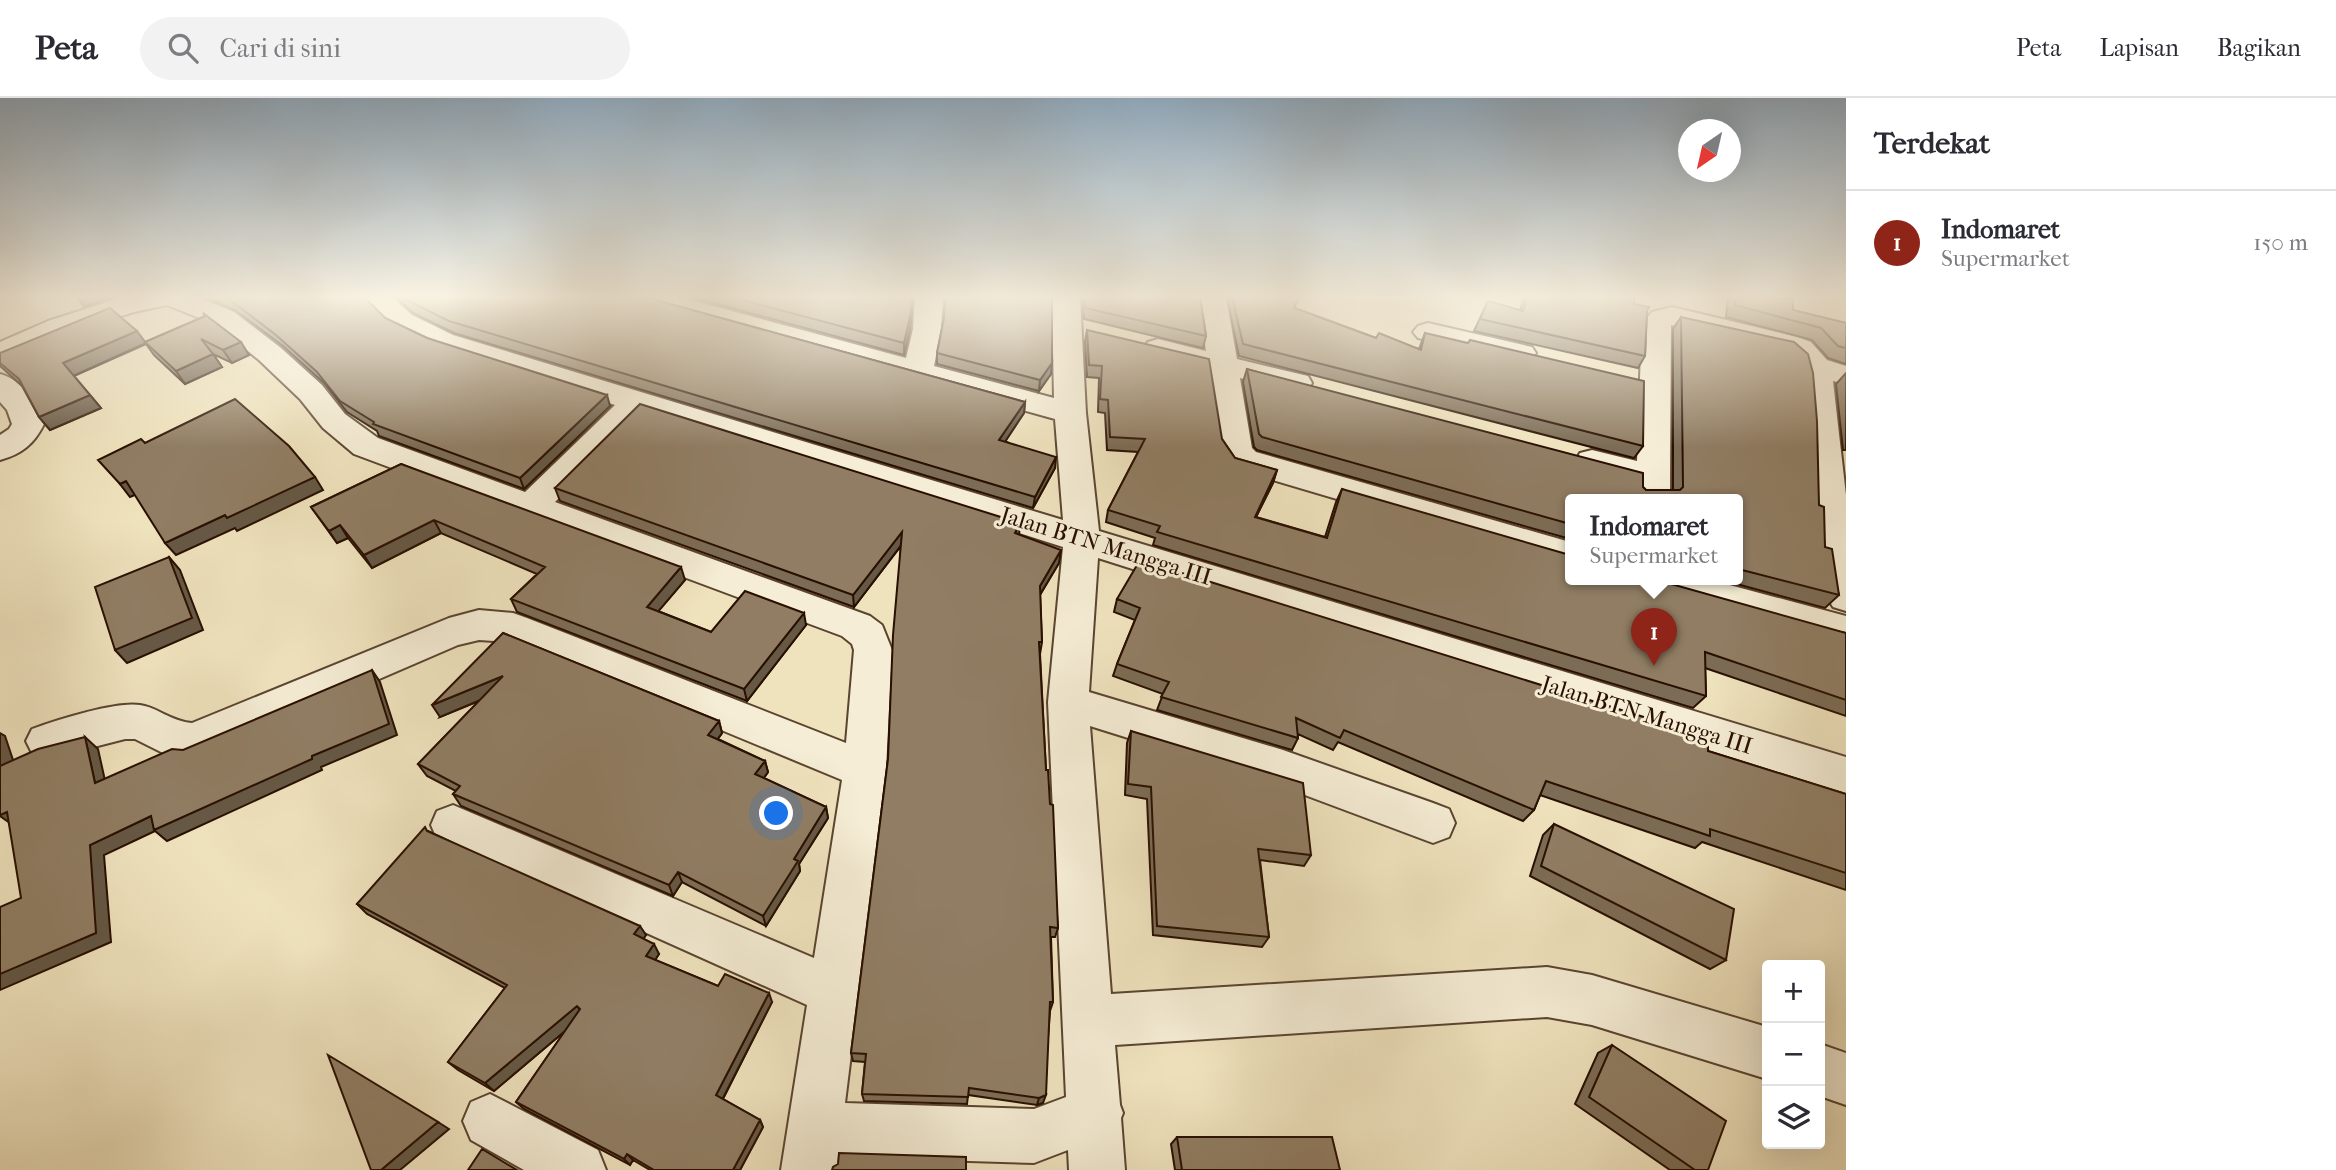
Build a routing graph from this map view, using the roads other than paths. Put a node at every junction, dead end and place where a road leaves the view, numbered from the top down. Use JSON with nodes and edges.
{"nodes":[{"id":1,"x":261,"y":347,"type":"edge"},
{"id":2,"x":462,"y":347,"type":"edge"},
{"id":3,"x":833,"y":347,"type":"edge"},
{"id":4,"x":923,"y":347,"type":"edge"},
{"id":5,"x":1074,"y":347,"type":"edge"},
{"id":6,"x":1154,"y":347,"type":"edge"},
{"id":7,"x":1220,"y":347,"type":"edge"},
{"id":8,"x":1495,"y":347,"type":"edge"},
{"id":9,"x":1651,"y":347,"type":"edge"},
{"id":10,"x":1799,"y":347,"type":"edge"},
{"id":11,"x":1548,"y":359,"type":"edge"},
{"id":12,"x":1223,"y":364,"type":"junction"},
{"id":13,"x":918,"y":370,"type":"junction"},
{"id":14,"x":1831,"y":371,"type":"edge"},
{"id":15,"x":0,"y":384,"type":"edge"},
{"id":16,"x":1331,"y":392,"type":"edge"},
{"id":17,"x":637,"y":402,"type":"junction"},
{"id":18,"x":1070,"y":413,"type":"junction"},
{"id":19,"x":0,"y":449,"type":"edge"},
{"id":20,"x":1560,"y":453,"type":"edge"},
{"id":21,"x":1837,"y":456,"type":"edge"},
{"id":22,"x":1654,"y":489,"type":"edge"},
{"id":23,"x":531,"y":506,"type":"junction"},
{"id":24,"x":1082,"y":538,"type":"junction"},
{"id":25,"x":1565,"y":554,"type":"edge"},
{"id":26,"x":1677,"y":585,"type":"edge"},
{"id":27,"x":1846,"y":597,"type":"edge"},
{"id":28,"x":1846,"y":631,"type":"edge"},
{"id":29,"x":1068,"y":702,"type":"junction"},
{"id":30,"x":47,"y":741,"type":"dead end"},
{"id":31,"x":865,"y":770,"type":"junction"},
{"id":32,"x":1846,"y":776,"type":"edge"},
{"id":33,"x":1433,"y":823,"type":"dead end"},
{"id":34,"x":453,"y":825,"type":"dead end"},
{"id":35,"x":836,"y":992,"type":"junction"},
{"id":36,"x":1090,"y":1021,"type":"junction"},
{"id":37,"x":1762,"y":1052,"type":"edge"},
{"id":38,"x":1825,"y":1072,"type":"edge"},
{"id":39,"x":1846,"y":1079,"type":"edge"},
{"id":40,"x":1096,"y":1114,"type":"junction"},
{"id":41,"x":490,"y":1121,"type":"dead end"},
{"id":42,"x":812,"y":1150,"type":"edge"},
{"id":43,"x":578,"y":1170,"type":"edge"},
{"id":44,"x":1097,"y":1170,"type":"edge"}],
"edges":[{"from":1,"to":23,"type":"street"},
{"from":2,"to":17,"type":"street","name":"Jalan BTN Mangga III"},
{"from":3,"to":13,"type":"street"},
{"from":4,"to":13,"type":"street"},
{"from":5,"to":18,"type":"street"},
{"from":6,"to":12,"type":"street"},
{"from":7,"to":12,"type":"street"},
{"from":8,"to":11,"type":"street"},
{"from":9,"to":22,"type":"street"},
{"from":10,"to":14,"type":"street"},
{"from":12,"to":16,"type":"street"},
{"from":12,"to":25,"type":"street"},
{"from":13,"to":18,"type":"street"},
{"from":14,"to":21,"type":"street"},
{"from":15,"to":19,"type":"street"},
{"from":17,"to":23,"type":"street"},
{"from":17,"to":24,"type":"street","name":"Jalan BTN Mangga III"},
{"from":18,"to":24,"type":"street"},
{"from":20,"to":22,"type":"street"},
{"from":21,"to":27,"type":"street"},
{"from":23,"to":31,"type":"street"},
{"from":24,"to":29,"type":"street"},
{"from":24,"to":32,"type":"street","name":"Jalan BTN Mangga III"},
{"from":26,"to":28,"type":"street"},
{"from":29,"to":33,"type":"street"},
{"from":29,"to":36,"type":"street"},
{"from":30,"to":31,"type":"street"},
{"from":31,"to":35,"type":"street"},
{"from":34,"to":35,"type":"street"},
{"from":35,"to":42,"type":"street"},
{"from":36,"to":37,"type":"street"},
{"from":36,"to":40,"type":"street"},
{"from":38,"to":39,"type":"street"},
{"from":40,"to":42,"type":"street"},
{"from":40,"to":44,"type":"street"},
{"from":41,"to":43,"type":"street"}]}
